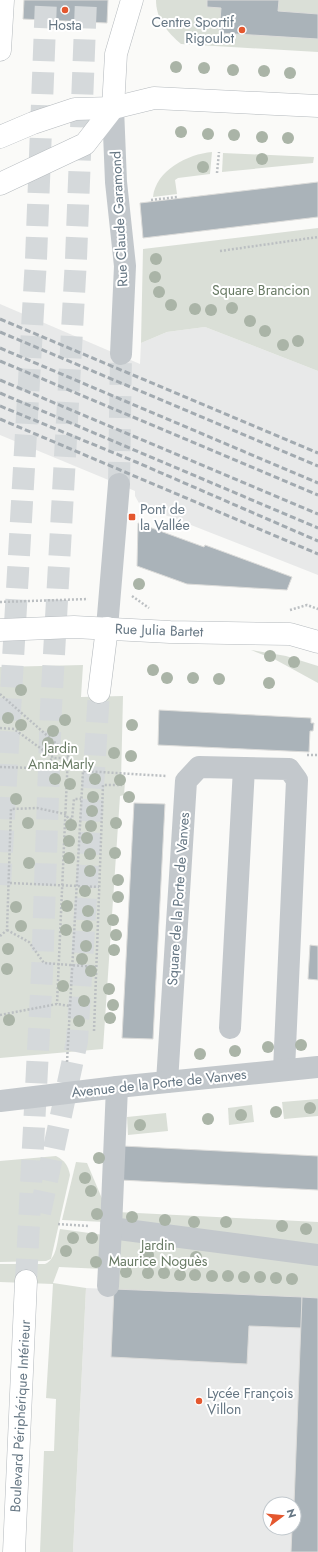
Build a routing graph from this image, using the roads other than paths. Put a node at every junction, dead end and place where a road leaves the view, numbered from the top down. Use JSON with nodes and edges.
{"nodes":[{"id":1,"x":3,"y":0,"type":"edge"},
{"id":2,"x":132,"y":0,"type":"edge"},
{"id":3,"x":0,"y":50,"type":"edge"},
{"id":4,"x":318,"y":106,"type":"edge"},
{"id":5,"x":113,"y":108,"type":"junction"},
{"id":6,"x":0,"y":137,"type":"edge"},
{"id":7,"x":0,"y":184,"type":"edge"},
{"id":8,"x":121,"y":354,"type":"tunnel mouth"},
{"id":9,"x":119,"y":484,"type":"tunnel mouth"},
{"id":10,"x":107,"y":628,"type":"junction"},
{"id":11,"x":0,"y":630,"type":"edge"},
{"id":12,"x":318,"y":642,"type":"edge"},
{"id":13,"x":99,"y":692,"type":"tunnel mouth"},
{"id":14,"x":244,"y":768,"type":"junction"},
{"id":15,"x":230,"y":1028,"type":"dead end"},
{"id":16,"x":318,"y":1067,"type":"edge"},
{"id":17,"x":284,"y":1070,"type":"junction"},
{"id":18,"x":167,"y":1082,"type":"junction"},
{"id":19,"x":117,"y":1087,"type":"junction"},
{"id":20,"x":0,"y":1101,"type":"edge"},
{"id":21,"x":111,"y":1228,"type":"junction"},
{"id":22,"x":318,"y":1255,"type":"edge"},
{"id":23,"x":26,"y":1281,"type":"tunnel mouth"},
{"id":24,"x":108,"y":1286,"type":"dead end"},
{"id":25,"x":14,"y":1552,"type":"edge"}],
"edges":[{"from":1,"to":3,"type":"main road"},
{"from":2,"to":5,"type":"main road"},
{"from":4,"to":5,"type":"main road"},
{"from":5,"to":6,"type":"main road"},
{"from":5,"to":7,"type":"main road"},
{"from":5,"to":8,"type":"street","name":"Rue Claude Garamond"},
{"from":9,"to":10,"type":"street"},
{"from":10,"to":11,"type":"main road","name":"Rue Julia Bartet"},
{"from":10,"to":12,"type":"main road","name":"Rue Julia Bartet"},
{"from":10,"to":13,"type":"main road"},
{"from":14,"to":15,"type":"street"},
{"from":14,"to":17,"type":"street","name":"Square de la Porte de Vanves"},
{"from":14,"to":18,"type":"street","name":"Square de la Porte de Vanves"},
{"from":16,"to":17,"type":"street","name":"Avenue de la Porte de Vanves"},
{"from":17,"to":18,"type":"street","name":"Avenue de la Porte de Vanves"},
{"from":18,"to":19,"type":"street","name":"Avenue de la Porte de Vanves"},
{"from":19,"to":20,"type":"street","name":"Avenue de la Porte de Vanves"},
{"from":19,"to":21,"type":"street"},
{"from":21,"to":22,"type":"street"},
{"from":21,"to":24,"type":"street"},
{"from":23,"to":25,"type":"main road","name":"Boulevard Périphérique Intérieur"}]}
